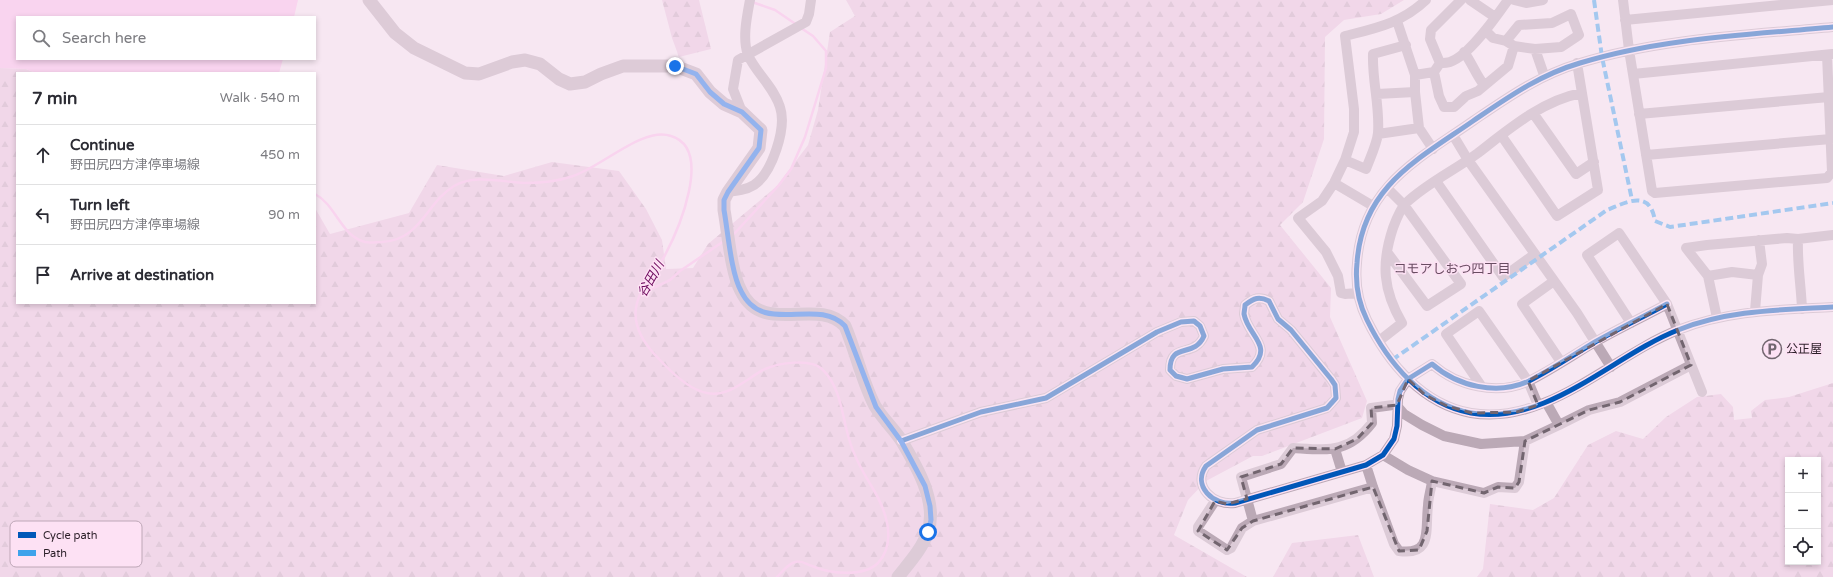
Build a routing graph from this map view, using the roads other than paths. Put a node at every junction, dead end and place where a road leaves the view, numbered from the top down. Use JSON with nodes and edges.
{"nodes":[{"id":1,"x":369,"y":0,"type":"edge"},
{"id":2,"x":810,"y":0,"type":"edge"},
{"id":3,"x":1426,"y":0,"type":"edge"},
{"id":4,"x":1461,"y":0,"type":"edge"},
{"id":5,"x":1470,"y":0,"type":"edge"},
{"id":6,"x":1508,"y":0,"type":"edge"},
{"id":7,"x":1514,"y":0,"type":"edge"},
{"id":8,"x":1543,"y":0,"type":"edge"},
{"id":9,"x":1622,"y":0,"type":"edge"},
{"id":10,"x":1833,"y":0,"type":"edge"},
{"id":11,"x":749,"y":4,"type":"edge"},
{"id":12,"x":1748,"y":4,"type":"edge"},
{"id":13,"x":1495,"y":18,"type":"junction"},
{"id":14,"x":1625,"y":20,"type":"junction"},
{"id":15,"x":1397,"y":21,"type":"junction"},
{"id":16,"x":1833,"y":27,"type":"edge"},
{"id":17,"x":1486,"y":31,"type":"junction"},
{"id":18,"x":1510,"y":44,"type":"junction"},
{"id":19,"x":1406,"y":46,"type":"junction"},
{"id":20,"x":1535,"y":49,"type":"junction"},
{"id":21,"x":1629,"y":50,"type":"junction"},
{"id":22,"x":1464,"y":52,"type":"junction"},
{"id":23,"x":748,"y":54,"type":"junction"},
{"id":24,"x":1830,"y":55,"type":"edge"},
{"id":25,"x":1440,"y":63,"type":"junction"},
{"id":26,"x":1577,"y":63,"type":"junction"},
{"id":27,"x":1434,"y":72,"type":"junction"},
{"id":28,"x":1633,"y":74,"type":"junction"},
{"id":29,"x":1415,"y":75,"type":"junction"},
{"id":30,"x":1544,"y":75,"type":"junction"},
{"id":31,"x":1484,"y":85,"type":"junction"},
{"id":32,"x":1415,"y":92,"type":"junction"},
{"id":33,"x":1582,"y":93,"type":"junction"},
{"id":34,"x":1377,"y":94,"type":"junction"},
{"id":35,"x":1829,"y":97,"type":"junction"},
{"id":36,"x":742,"y":112,"type":"junction"},
{"id":37,"x":1533,"y":113,"type":"junction"},
{"id":38,"x":1639,"y":114,"type":"junction"},
{"id":39,"x":1419,"y":128,"type":"junction"},
{"id":40,"x":1378,"y":134,"type":"junction"},
{"id":41,"x":1453,"y":135,"type":"junction"},
{"id":42,"x":1502,"y":135,"type":"junction"},
{"id":43,"x":1830,"y":139,"type":"junction"},
{"id":44,"x":1432,"y":149,"type":"junction"},
{"id":45,"x":1646,"y":155,"type":"junction"},
{"id":46,"x":1345,"y":160,"type":"junction"},
{"id":47,"x":1468,"y":160,"type":"junction"},
{"id":48,"x":1594,"y":162,"type":"junction"},
{"id":49,"x":1436,"y":181,"type":"junction"},
{"id":50,"x":1334,"y":183,"type":"junction"},
{"id":51,"x":1387,"y":188,"type":"junction"},
{"id":52,"x":728,"y":192,"type":"junction"},
{"id":53,"x":1404,"y":205,"type":"junction"},
{"id":54,"x":1373,"y":206,"type":"junction"},
{"id":55,"x":1833,"y":235,"type":"edge"},
{"id":56,"x":1798,"y":239,"type":"junction"},
{"id":57,"x":1759,"y":240,"type":"junction"},
{"id":58,"x":1386,"y":252,"type":"junction"},
{"id":59,"x":1535,"y":254,"type":"junction"},
{"id":60,"x":1758,"y":275,"type":"junction"},
{"id":61,"x":1708,"y":276,"type":"junction"},
{"id":62,"x":1554,"y":281,"type":"junction"},
{"id":63,"x":1357,"y":293,"type":"junction"},
{"id":64,"x":1667,"y":304,"type":"junction"},
{"id":65,"x":1833,"y":307,"type":"edge"},
{"id":66,"x":1802,"y":309,"type":"junction"},
{"id":67,"x":1756,"y":311,"type":"junction"},
{"id":68,"x":1717,"y":318,"type":"junction"},
{"id":69,"x":1631,"y":323,"type":"junction"},
{"id":70,"x":1677,"y":330,"type":"junction"},
{"id":71,"x":1379,"y":341,"type":"junction"},
{"id":72,"x":1596,"y":342,"type":"junction"},
{"id":73,"x":1561,"y":362,"type":"junction"},
{"id":74,"x":1691,"y":365,"type":"junction"},
{"id":75,"x":1611,"y":367,"type":"junction"},
{"id":76,"x":1408,"y":379,"type":"junction"},
{"id":77,"x":1528,"y":381,"type":"junction"},
{"id":78,"x":1482,"y":387,"type":"junction"},
{"id":79,"x":1702,"y":392,"type":"dead end"},
{"id":80,"x":1542,"y":403,"type":"junction"},
{"id":81,"x":1398,"y":407,"type":"junction"},
{"id":82,"x":1559,"y":425,"type":"junction"},
{"id":83,"x":901,"y":441,"type":"junction"},
{"id":84,"x":1525,"y":441,"type":"junction"},
{"id":85,"x":1335,"y":449,"type":"junction"},
{"id":86,"x":1382,"y":455,"type":"junction"},
{"id":87,"x":1366,"y":464,"type":"junction"},
{"id":88,"x":1342,"y":472,"type":"junction"},
{"id":89,"x":1432,"y":481,"type":"junction"},
{"id":90,"x":1373,"y":486,"type":"junction"},
{"id":91,"x":1247,"y":499,"type":"junction"},
{"id":92,"x":1215,"y":500,"type":"junction"},
{"id":93,"x":1253,"y":521,"type":"junction"},
{"id":94,"x":898,"y":577,"type":"edge"}],
"edges":[{"from":1,"to":36,"type":"main road"},
{"from":2,"to":23,"type":"street"},
{"from":3,"to":15,"type":"street"},
{"from":4,"to":25,"type":"street"},
{"from":5,"to":13,"type":"street"},
{"from":6,"to":13,"type":"street"},
{"from":7,"to":8,"type":"street"},
{"from":9,"to":14,"type":"street"},
{"from":10,"to":12,"type":"street"},
{"from":11,"to":23,"type":"street"},
{"from":12,"to":14,"type":"street"},
{"from":13,"to":17,"type":"street"},
{"from":14,"to":21,"type":"street"},
{"from":15,"to":19,"type":"street"},
{"from":15,"to":46,"type":"street"},
{"from":16,"to":21,"type":"street"},
{"from":17,"to":18,"type":"street"},
{"from":17,"to":22,"type":"street"},
{"from":18,"to":20,"type":"street"},
{"from":18,"to":20,"type":"street"},
{"from":18,"to":31,"type":"street"},
{"from":19,"to":29,"type":"street"},
{"from":19,"to":34,"type":"street"},
{"from":20,"to":30,"type":"street"},
{"from":21,"to":26,"type":"street"},
{"from":21,"to":28,"type":"street"},
{"from":22,"to":25,"type":"street"},
{"from":22,"to":31,"type":"street"},
{"from":23,"to":36,"type":"street"},
{"from":23,"to":52,"type":"street"},
{"from":24,"to":28,"type":"street"},
{"from":24,"to":35,"type":"street"},
{"from":25,"to":27,"type":"street"},
{"from":26,"to":30,"type":"street"},
{"from":26,"to":33,"type":"street"},
{"from":27,"to":29,"type":"street"},
{"from":27,"to":31,"type":"street"},
{"from":28,"to":38,"type":"street"},
{"from":29,"to":32,"type":"street"},
{"from":30,"to":41,"type":"street"},
{"from":32,"to":34,"type":"street"},
{"from":32,"to":39,"type":"street"},
{"from":33,"to":37,"type":"street"},
{"from":33,"to":48,"type":"street"},
{"from":34,"to":40,"type":"street"},
{"from":35,"to":38,"type":"street"},
{"from":35,"to":43,"type":"street"},
{"from":36,"to":52,"type":"main road"},
{"from":37,"to":42,"type":"street"},
{"from":37,"to":48,"type":"street"},
{"from":38,"to":45,"type":"street"},
{"from":39,"to":40,"type":"street"},
{"from":39,"to":44,"type":"street"},
{"from":40,"to":46,"type":"street"},
{"from":41,"to":44,"type":"street"},
{"from":41,"to":47,"type":"street"},
{"from":42,"to":47,"type":"street"},
{"from":42,"to":48,"type":"street"},
{"from":43,"to":45,"type":"street"},
{"from":43,"to":45,"type":"street"},
{"from":44,"to":51,"type":"street"},
{"from":46,"to":50,"type":"street"},
{"from":47,"to":49,"type":"street"},
{"from":47,"to":59,"type":"street"},
{"from":49,"to":53,"type":"street"},
{"from":49,"to":59,"type":"street"},
{"from":50,"to":54,"type":"street"},
{"from":50,"to":63,"type":"street"},
{"from":51,"to":53,"type":"street"},
{"from":51,"to":54,"type":"street"},
{"from":52,"to":83,"type":"main road"},
{"from":53,"to":58,"type":"street"},
{"from":53,"to":58,"type":"street"},
{"from":54,"to":63,"type":"street"},
{"from":55,"to":56,"type":"street"},
{"from":56,"to":57,"type":"street"},
{"from":56,"to":66,"type":"street"},
{"from":57,"to":60,"type":"street"},
{"from":57,"to":61,"type":"street"},
{"from":58,"to":71,"type":"street"},
{"from":59,"to":62,"type":"street"},
{"from":60,"to":61,"type":"street"},
{"from":60,"to":67,"type":"street"},
{"from":61,"to":68,"type":"street"},
{"from":62,"to":72,"type":"street"},
{"from":62,"to":73,"type":"street"},
{"from":63,"to":71,"type":"street"},
{"from":64,"to":69,"type":"street"},
{"from":64,"to":69,"type":"street"},
{"from":64,"to":70,"type":"street"},
{"from":65,"to":66,"type":"street"},
{"from":66,"to":67,"type":"street"},
{"from":67,"to":68,"type":"street"},
{"from":68,"to":70,"type":"street"},
{"from":69,"to":72,"type":"street"},
{"from":70,"to":74,"type":"street"},
{"from":70,"to":75,"type":"street"},
{"from":71,"to":76,"type":"street"},
{"from":72,"to":73,"type":"street"},
{"from":72,"to":75,"type":"street"},
{"from":73,"to":77,"type":"street"},
{"from":74,"to":79,"type":"street"},
{"from":74,"to":82,"type":"street"},
{"from":75,"to":80,"type":"street"},
{"from":76,"to":78,"type":"street"},
{"from":76,"to":80,"type":"street"},
{"from":76,"to":81,"type":"street"},
{"from":77,"to":78,"type":"street"},
{"from":77,"to":78,"type":"street"},
{"from":77,"to":80,"type":"street"},
{"from":80,"to":82,"type":"street"},
{"from":81,"to":84,"type":"street"},
{"from":81,"to":85,"type":"street"},
{"from":81,"to":86,"type":"street"},
{"from":82,"to":84,"type":"street"},
{"from":83,"to":92,"type":"street"},
{"from":83,"to":94,"type":"main road"},
{"from":84,"to":89,"type":"street"},
{"from":85,"to":88,"type":"street"},
{"from":85,"to":91,"type":"street"},
{"from":86,"to":87,"type":"street"},
{"from":86,"to":89,"type":"street"},
{"from":87,"to":88,"type":"street"},
{"from":87,"to":90,"type":"street"},
{"from":88,"to":91,"type":"street"},
{"from":89,"to":90,"type":"street"},
{"from":90,"to":93,"type":"street"},
{"from":91,"to":92,"type":"street"},
{"from":91,"to":93,"type":"street"},
{"from":92,"to":93,"type":"street"}]}
